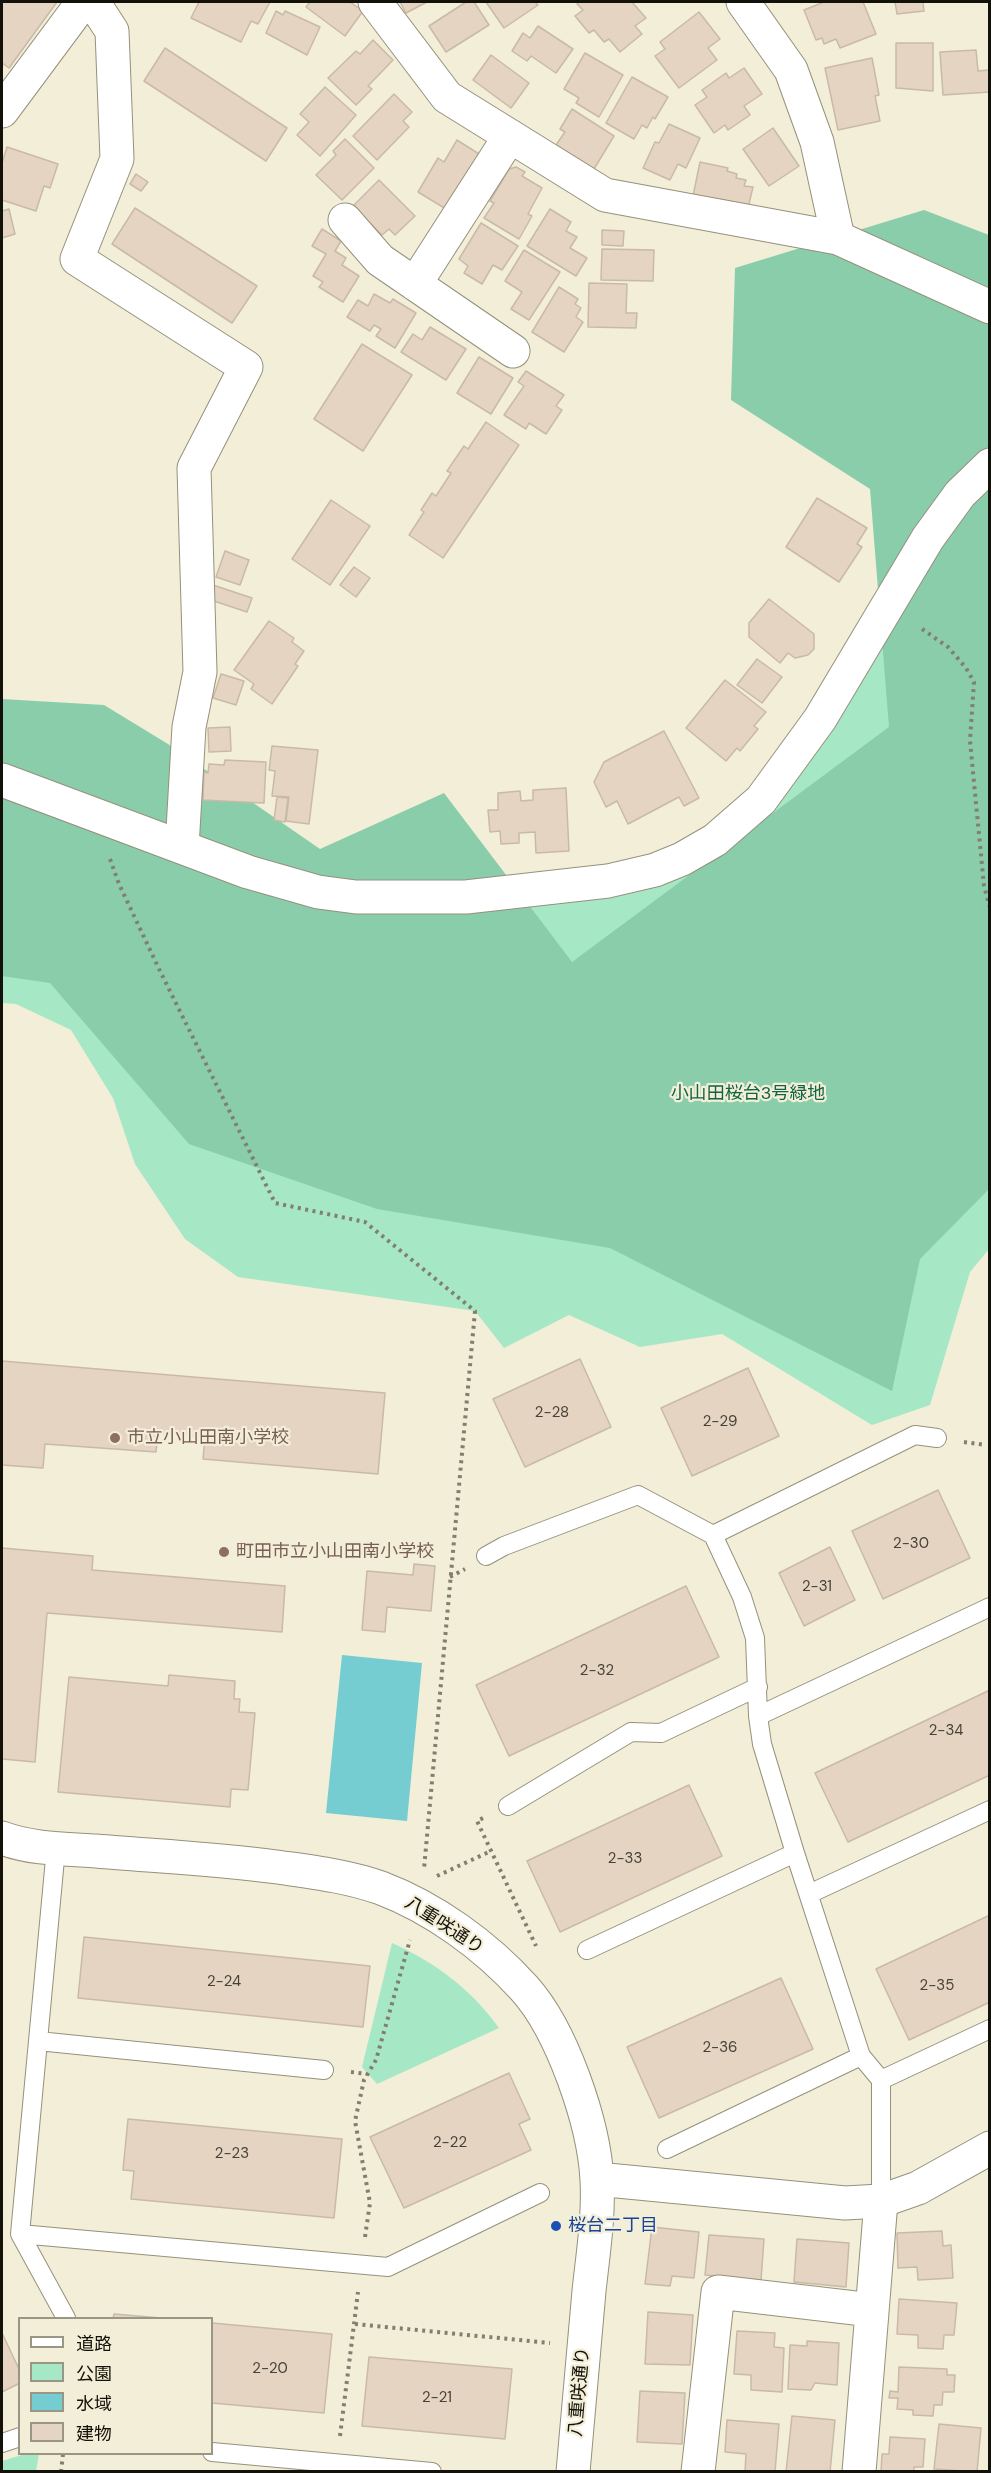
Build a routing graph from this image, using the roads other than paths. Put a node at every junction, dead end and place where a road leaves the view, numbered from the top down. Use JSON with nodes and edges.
{"nodes":[{"id":1,"x":83,"y":2,"type":"edge"},
{"id":2,"x":93,"y":2,"type":"edge"},
{"id":3,"x":375,"y":2,"type":"edge"},
{"id":4,"x":743,"y":2,"type":"edge"},
{"id":5,"x":2,"y":111,"type":"edge"},
{"id":6,"x":510,"y":136,"type":"junction"},
{"id":7,"x":345,"y":220,"type":"dead end"},
{"id":8,"x":838,"y":238,"type":"junction"},
{"id":9,"x":415,"y":284,"type":"junction"},
{"id":10,"x":990,"y":307,"type":"edge"},
{"id":11,"x":513,"y":351,"type":"dead end"},
{"id":12,"x":990,"y":465,"type":"edge"},
{"id":13,"x":2,"y":780,"type":"edge"},
{"id":14,"x":182,"y":847,"type":"junction"},
{"id":15,"x":937,"y":1438,"type":"dead end"},
{"id":16,"x":713,"y":1536,"type":"junction"},
{"id":17,"x":486,"y":1556,"type":"dead end"},
{"id":18,"x":990,"y":1607,"type":"edge"},
{"id":19,"x":758,"y":1687,"type":"junction"},
{"id":20,"x":758,"y":1716,"type":"junction"},
{"id":21,"x":508,"y":1806,"type":"road end"},
{"id":22,"x":990,"y":1810,"type":"edge"},
{"id":23,"x":2,"y":1838,"type":"edge"},
{"id":24,"x":56,"y":1848,"type":"junction"},
{"id":25,"x":795,"y":1852,"type":"junction"},
{"id":26,"x":809,"y":1894,"type":"junction"},
{"id":27,"x":587,"y":1950,"type":"dead end"},
{"id":28,"x":990,"y":2029,"type":"edge"},
{"id":29,"x":38,"y":2041,"type":"junction"},
{"id":30,"x":861,"y":2056,"type":"junction"},
{"id":31,"x":324,"y":2070,"type":"dead end"},
{"id":32,"x":881,"y":2080,"type":"junction"},
{"id":33,"x":990,"y":2148,"type":"edge"},
{"id":34,"x":667,"y":2149,"type":"dead end"},
{"id":35,"x":597,"y":2179,"type":"junction"},
{"id":36,"x":540,"y":2193,"type":"dead end"},
{"id":37,"x":881,"y":2201,"type":"junction"},
{"id":38,"x":20,"y":2235,"type":"junction"},
{"id":39,"x":872,"y":2310,"type":"junction"},
{"id":40,"x":65,"y":2317,"type":"edge"},
{"id":41,"x":18,"y":2438,"type":"edge"},
{"id":42,"x":2,"y":2443,"type":"edge"},
{"id":43,"x":213,"y":2452,"type":"edge"},
{"id":44,"x":403,"y":2470,"type":"edge"},
{"id":45,"x":432,"y":2472,"type":"edge"},
{"id":46,"x":573,"y":2472,"type":"edge"},
{"id":47,"x":698,"y":2472,"type":"edge"},
{"id":48,"x":859,"y":2472,"type":"edge"}],
"edges":[{"from":1,"to":5,"type":"street"},
{"from":2,"to":14,"type":"street"},
{"from":3,"to":6,"type":"street"},
{"from":4,"to":8,"type":"street"},
{"from":6,"to":8,"type":"street"},
{"from":6,"to":9,"type":"street"},
{"from":7,"to":9,"type":"street"},
{"from":8,"to":10,"type":"street"},
{"from":9,"to":11,"type":"street"},
{"from":12,"to":14,"type":"street"},
{"from":13,"to":14,"type":"street"},
{"from":15,"to":16,"type":"lane"},
{"from":16,"to":17,"type":"lane"},
{"from":16,"to":19,"type":"lane"},
{"from":18,"to":20,"type":"lane"},
{"from":19,"to":20,"type":"lane"},
{"from":19,"to":21,"type":"lane"},
{"from":20,"to":25,"type":"lane"},
{"from":22,"to":26,"type":"lane"},
{"from":23,"to":24,"type":"street","name":"八重咲通り"},
{"from":24,"to":29,"type":"lane"},
{"from":24,"to":35,"type":"street","name":"八重咲通り"},
{"from":25,"to":26,"type":"lane"},
{"from":25,"to":27,"type":"lane"},
{"from":26,"to":30,"type":"lane"},
{"from":28,"to":32,"type":"lane"},
{"from":29,"to":31,"type":"lane"},
{"from":29,"to":38,"type":"lane"},
{"from":30,"to":32,"type":"lane"},
{"from":30,"to":34,"type":"lane"},
{"from":32,"to":37,"type":"lane"},
{"from":33,"to":37,"type":"street"},
{"from":35,"to":37,"type":"street"},
{"from":35,"to":46,"type":"street","name":"八重咲通り"},
{"from":36,"to":38,"type":"lane"},
{"from":37,"to":39,"type":"street"},
{"from":38,"to":40,"type":"lane"},
{"from":39,"to":47,"type":"street"},
{"from":39,"to":48,"type":"street"},
{"from":41,"to":42,"type":"lane"},
{"from":43,"to":44,"type":"lane"},
{"from":44,"to":45,"type":"lane"}]}
